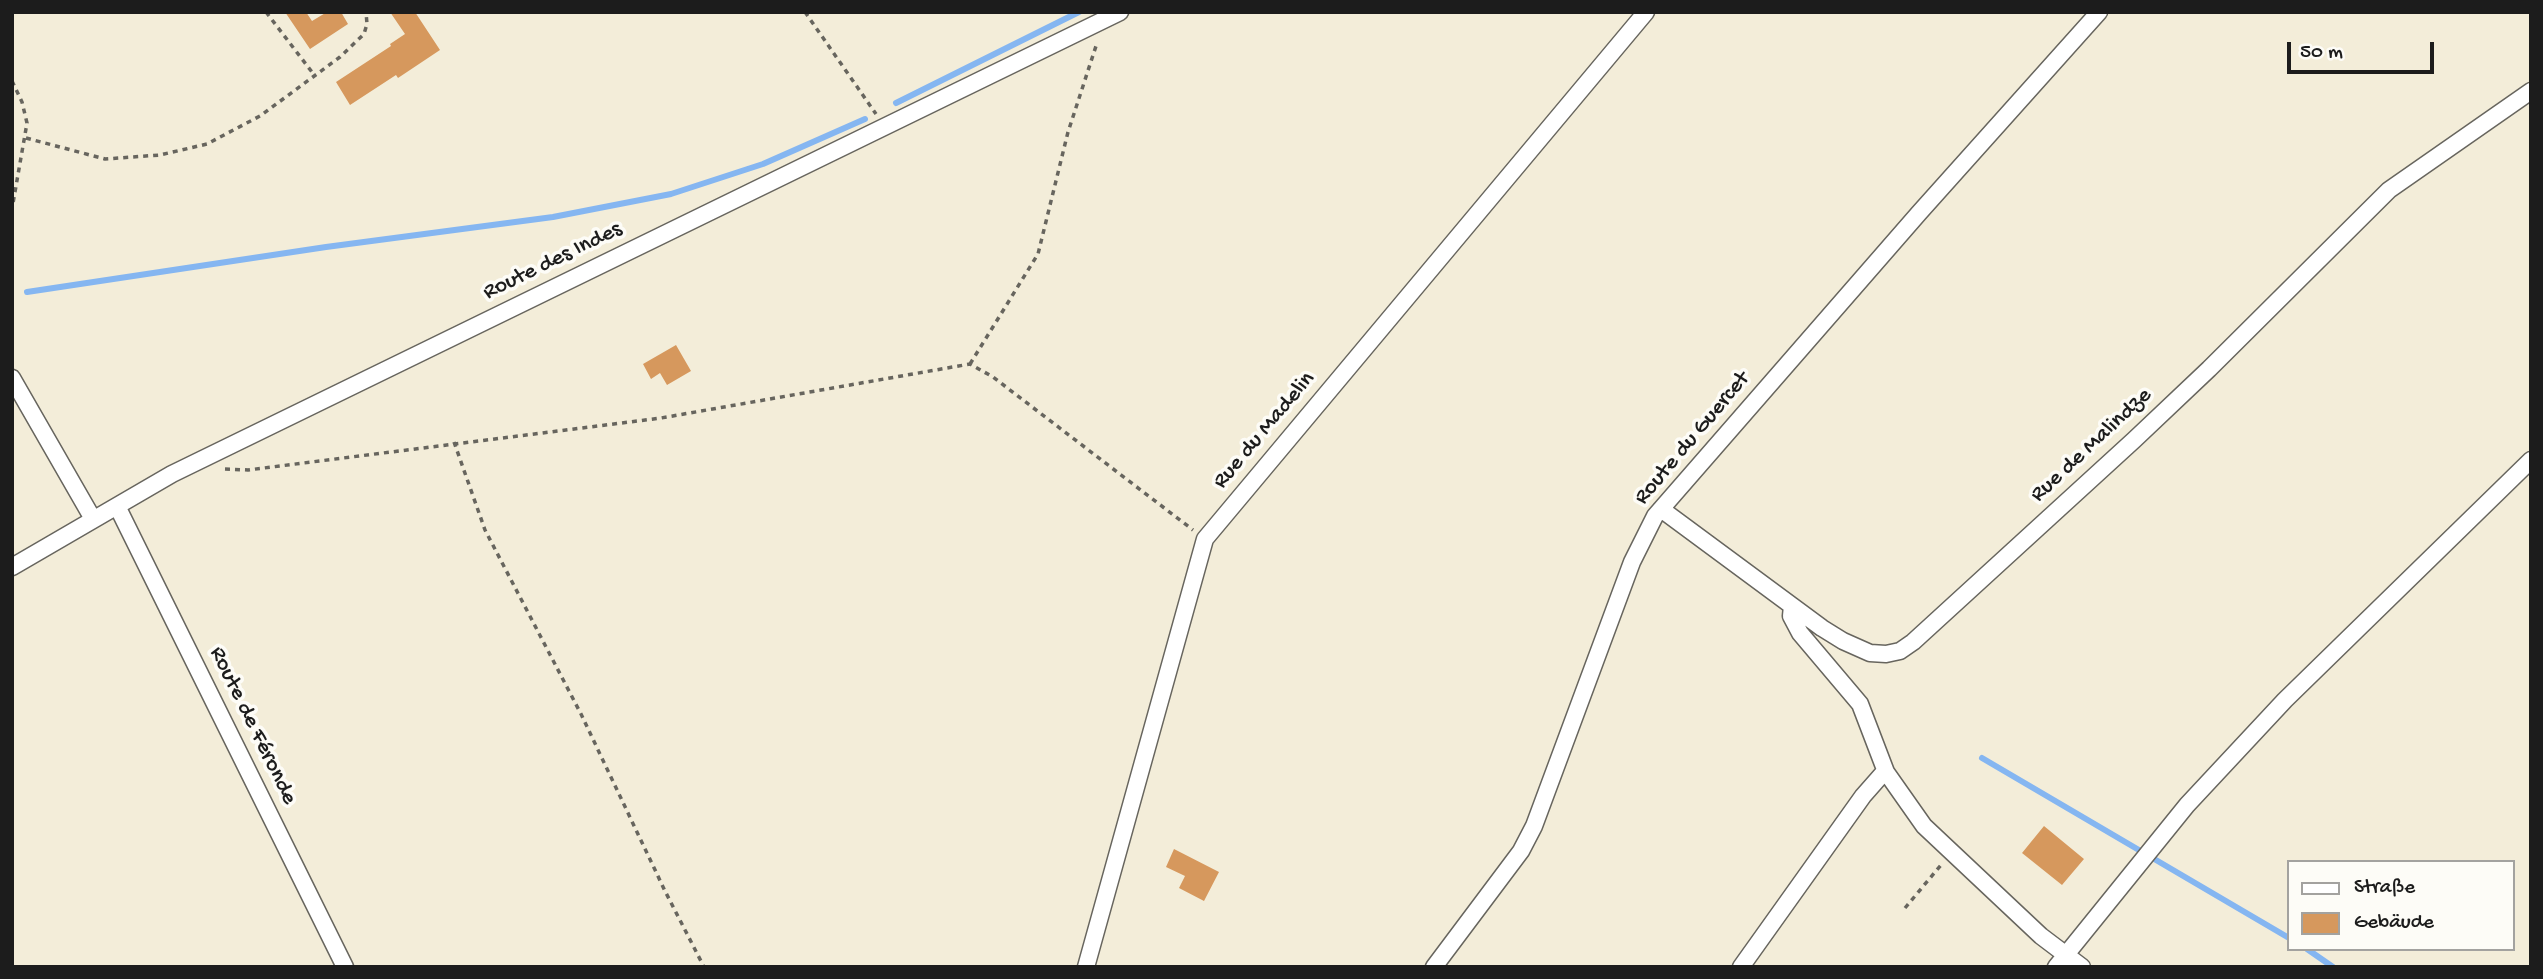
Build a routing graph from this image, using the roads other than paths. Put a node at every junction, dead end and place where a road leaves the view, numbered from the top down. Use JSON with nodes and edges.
{"nodes":[{"id":1,"x":1120,"y":12,"type":"edge"},
{"id":2,"x":1646,"y":12,"type":"edge"},
{"id":3,"x":2099,"y":12,"type":"edge"},
{"id":4,"x":2531,"y":91,"type":"edge"},
{"id":5,"x":12,"y":378,"type":"edge"},
{"id":6,"x":2531,"y":460,"type":"edge"},
{"id":7,"x":117,"y":506,"type":"junction"},
{"id":8,"x":1661,"y":509,"type":"junction"},
{"id":9,"x":93,"y":519,"type":"junction"},
{"id":10,"x":12,"y":567,"type":"edge"},
{"id":11,"x":1792,"y":606,"type":"junction"},
{"id":12,"x":1885,"y":771,"type":"junction"},
{"id":13,"x":2060,"y":960,"type":"edge"},
{"id":14,"x":345,"y":967,"type":"edge"},
{"id":15,"x":1086,"y":967,"type":"edge"},
{"id":16,"x":1434,"y":967,"type":"edge"},
{"id":17,"x":1741,"y":967,"type":"edge"},
{"id":18,"x":2082,"y":967,"type":"edge"}],
"edges":[{"from":1,"to":7,"type":"street","name":"Route des Indes"},
{"from":2,"to":15,"type":"street","name":"Rue du Madelin"},
{"from":3,"to":8,"type":"street","name":"Route du Guercet"},
{"from":4,"to":11,"type":"street","name":"Rue de Malindze"},
{"from":5,"to":9,"type":"street"},
{"from":6,"to":13,"type":"street"},
{"from":7,"to":9,"type":"street","name":"Route des Indes"},
{"from":7,"to":14,"type":"street","name":"Route de Féronde"},
{"from":8,"to":11,"type":"street","name":"Rue de Malindze"},
{"from":8,"to":16,"type":"street","name":"Route du Guercet"},
{"from":9,"to":10,"type":"street","name":"Route des Indes"},
{"from":11,"to":12,"type":"street"},
{"from":12,"to":13,"type":"street"},
{"from":12,"to":17,"type":"street"},
{"from":13,"to":18,"type":"street"}]}
